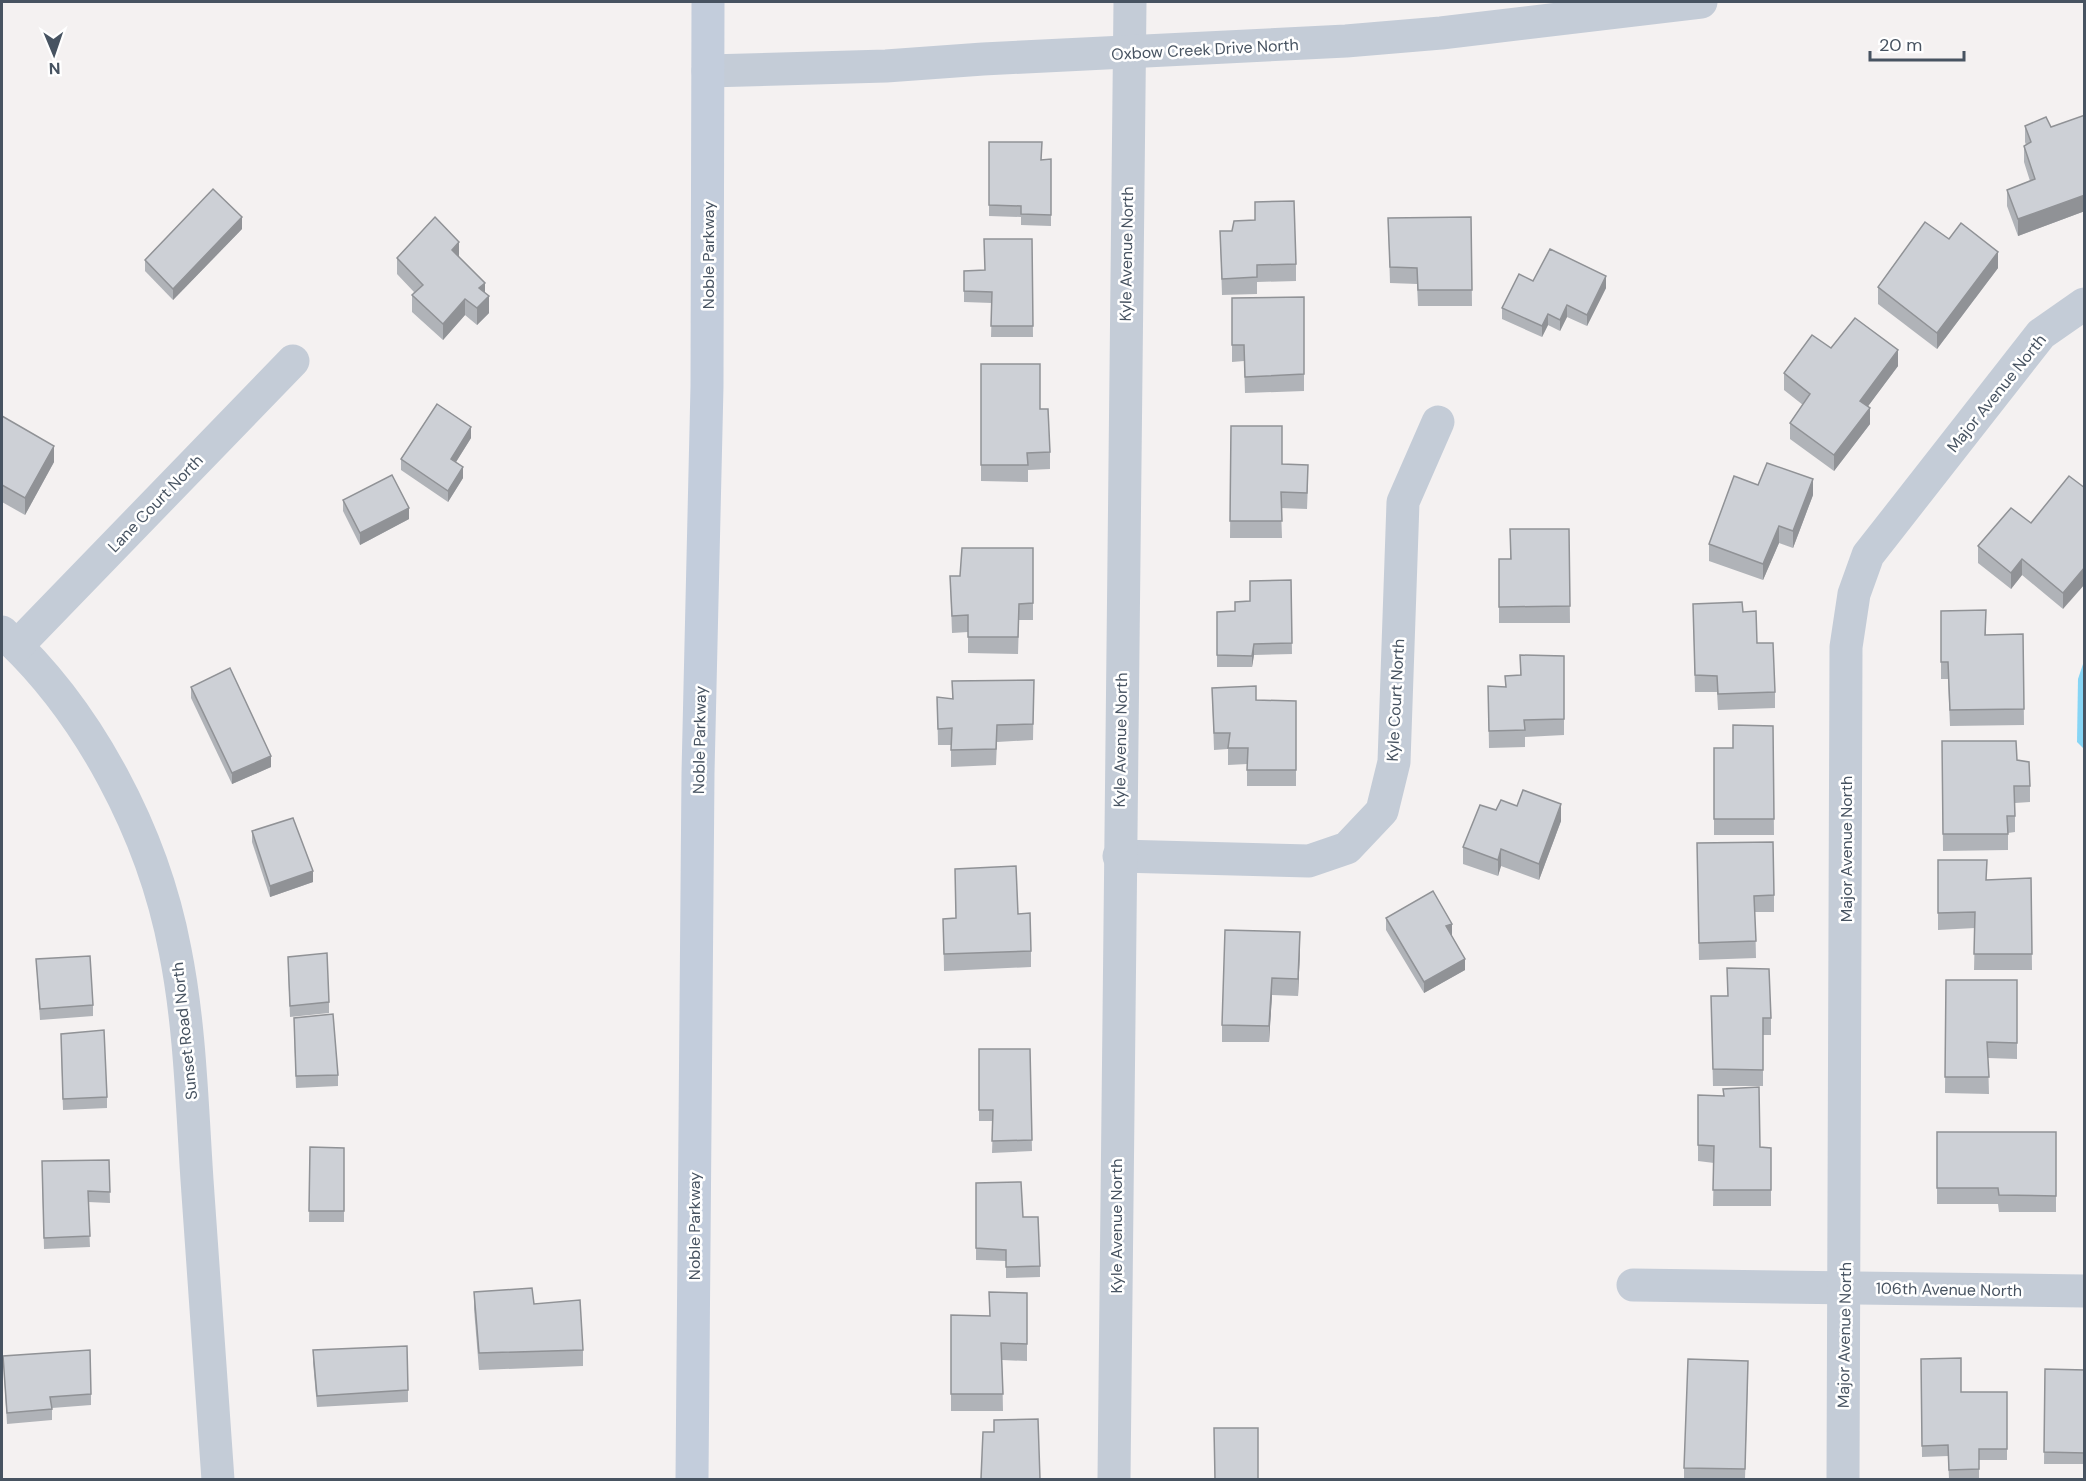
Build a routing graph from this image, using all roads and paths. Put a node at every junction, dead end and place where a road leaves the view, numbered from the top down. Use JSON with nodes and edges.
{"nodes":[{"id":1,"x":708,"y":2,"type":"edge"},
{"id":2,"x":1130,"y":2,"type":"edge"},
{"id":3,"x":1701,"y":2,"type":"edge"},
{"id":4,"x":1131,"y":53,"type":"junction"},
{"id":5,"x":708,"y":72,"type":"junction"},
{"id":6,"x":2085,"y":304,"type":"edge"},
{"id":7,"x":293,"y":361,"type":"dead end"},
{"id":8,"x":1438,"y":422,"type":"dead end"},
{"id":9,"x":9,"y":639,"type":"edge"},
{"id":10,"x":1119,"y":856,"type":"junction"},
{"id":11,"x":1633,"y":1285,"type":"dead end"},
{"id":12,"x":1845,"y":1287,"type":"junction"},
{"id":13,"x":2085,"y":1291,"type":"edge"},
{"id":14,"x":218,"y":1479,"type":"edge"},
{"id":15,"x":692,"y":1479,"type":"edge"},
{"id":16,"x":1114,"y":1479,"type":"edge"},
{"id":17,"x":1843,"y":1479,"type":"edge"}],
"edges":[{"from":1,"to":5,"type":"main road","name":"Noble Parkway"},
{"from":2,"to":4,"type":"street","name":"Kyle Avenue North"},
{"from":3,"to":4,"type":"street","name":"Oxbow Creek Drive North"},
{"from":4,"to":5,"type":"street","name":"Oxbow Creek Drive North"},
{"from":4,"to":10,"type":"street","name":"Kyle Avenue North"},
{"from":5,"to":15,"type":"main road","name":"Noble Parkway"},
{"from":6,"to":12,"type":"street","name":"Major Avenue North"},
{"from":7,"to":9,"type":"street","name":"Lane Court North"},
{"from":8,"to":10,"type":"street","name":"Kyle Court North"},
{"from":9,"to":14,"type":"street","name":"Sunset Road North"},
{"from":10,"to":16,"type":"street","name":"Kyle Avenue North"},
{"from":11,"to":12,"type":"street","name":"106th Avenue North"},
{"from":12,"to":13,"type":"street","name":"106th Avenue North"},
{"from":12,"to":17,"type":"street","name":"Major Avenue North"}]}
